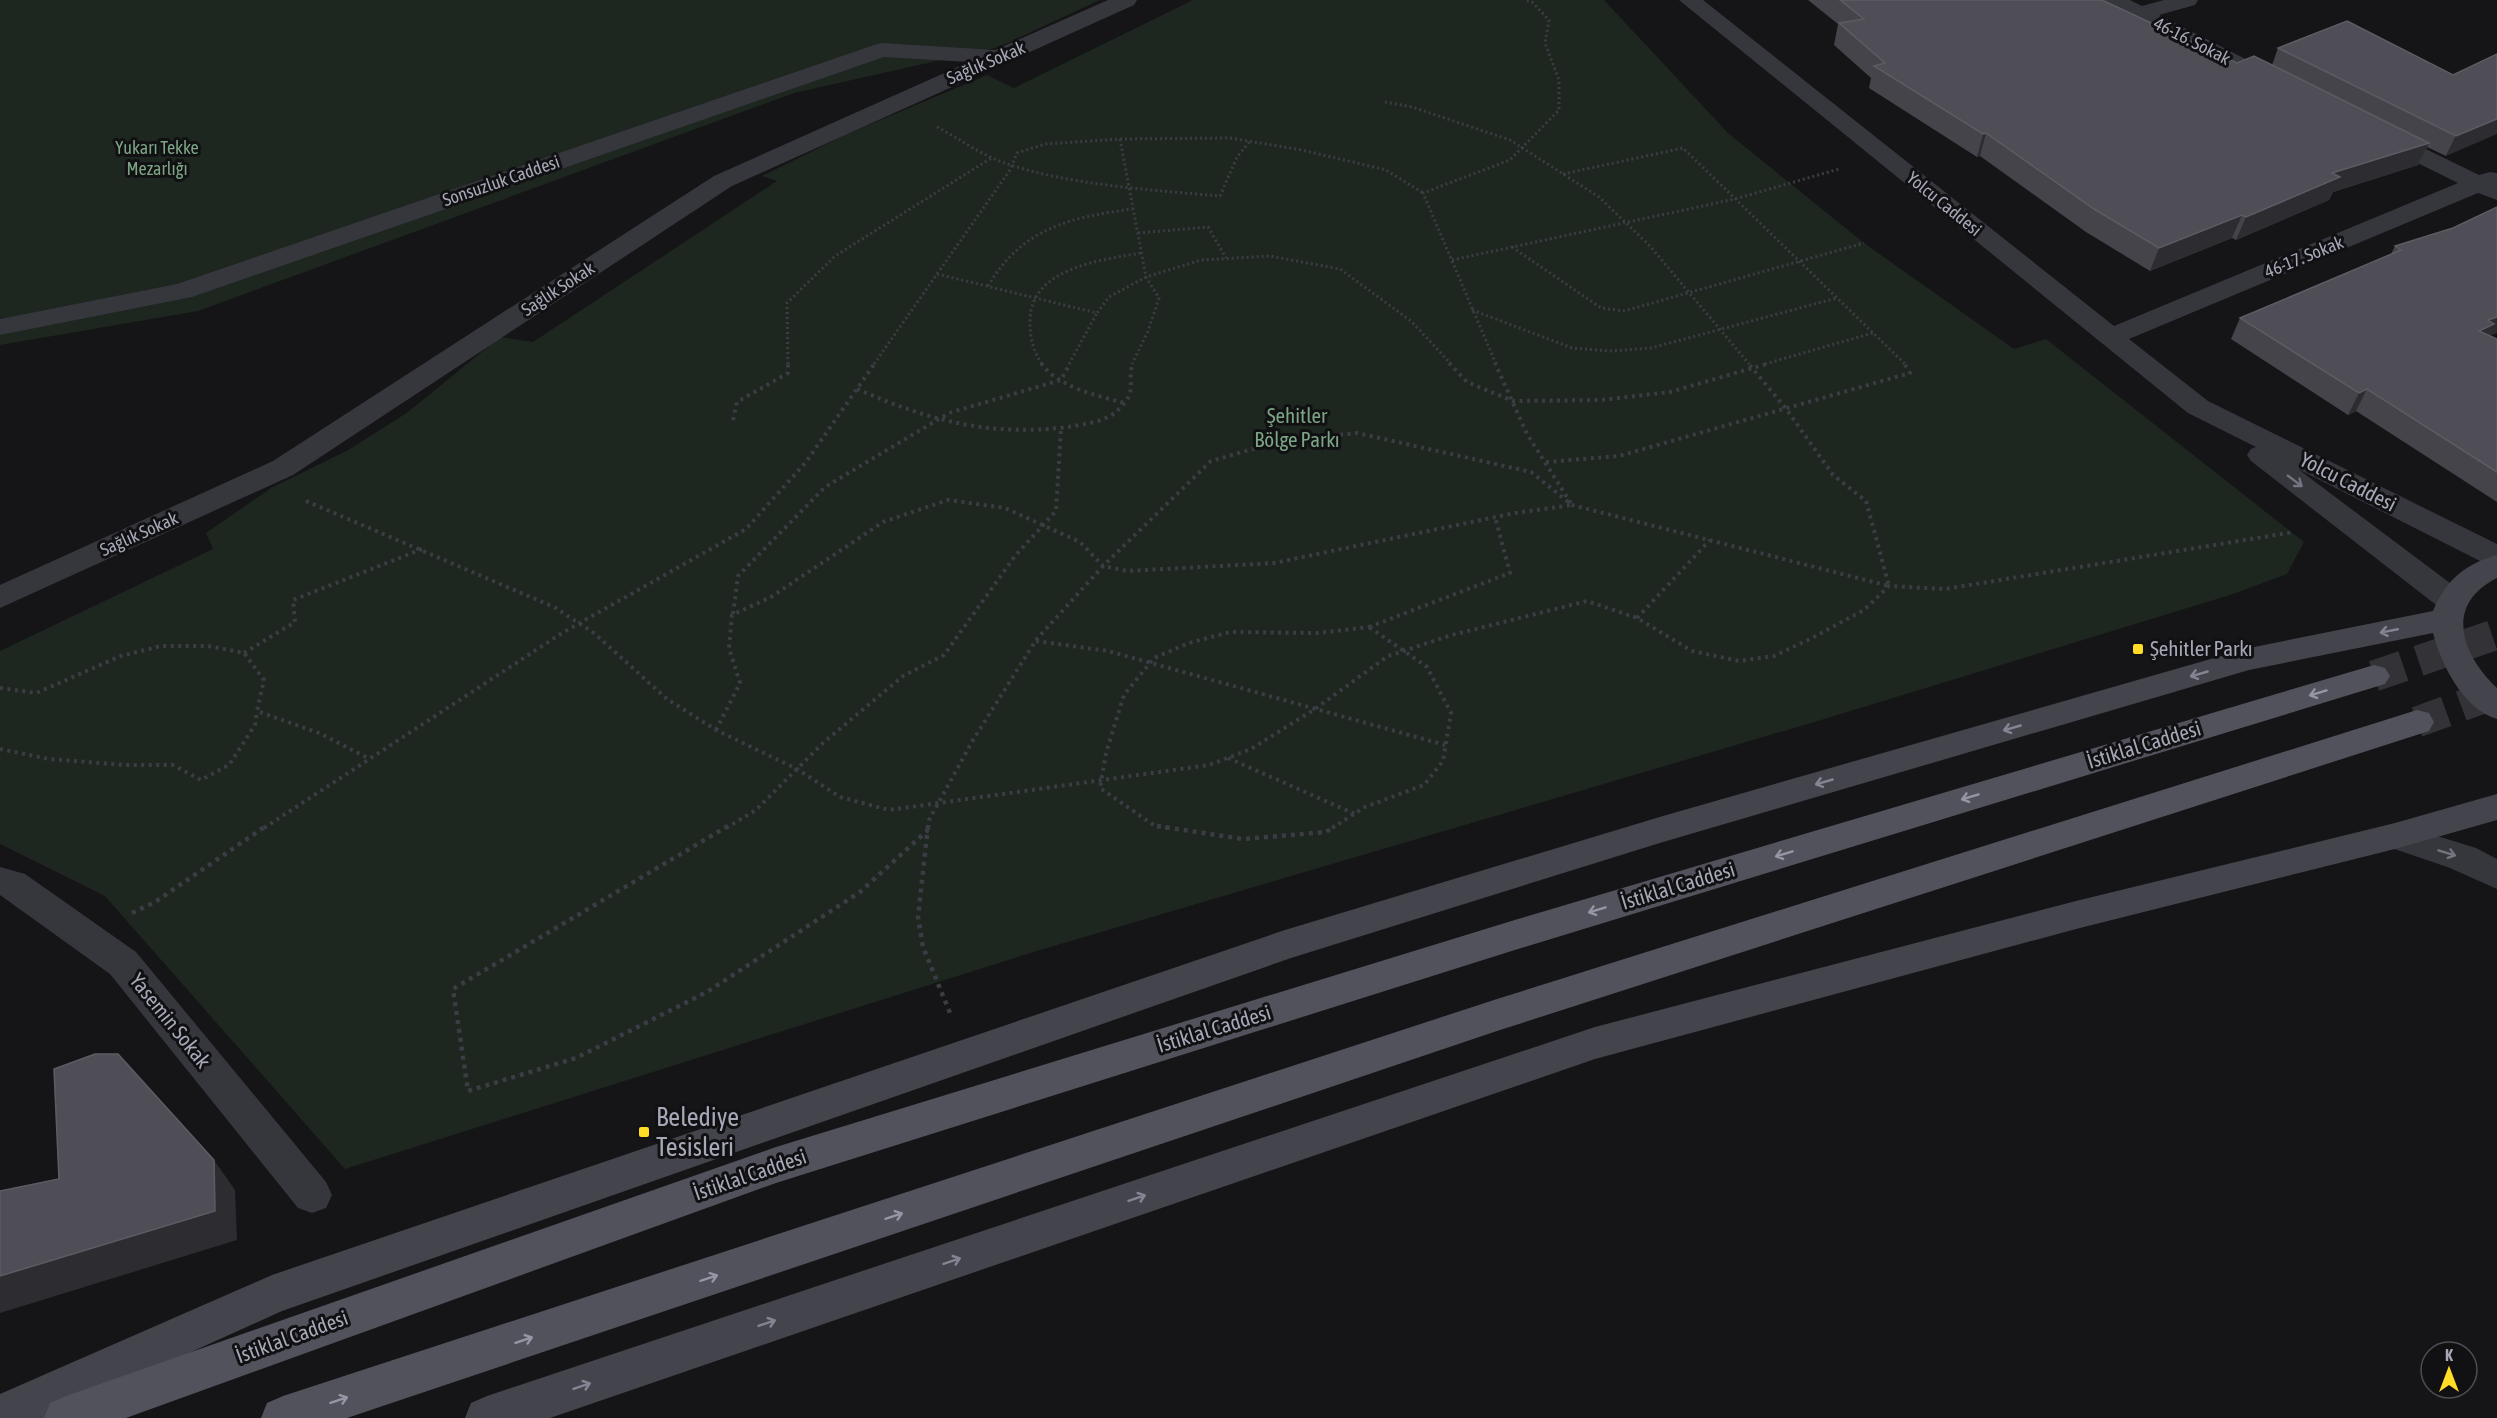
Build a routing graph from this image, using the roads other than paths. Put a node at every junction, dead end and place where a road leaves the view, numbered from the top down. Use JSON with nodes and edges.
{"nodes":[{"id":1,"x":1126,"y":0,"type":"edge"},
{"id":2,"x":1690,"y":0,"type":"edge"},
{"id":3,"x":2113,"y":0,"type":"edge"},
{"id":4,"x":2187,"y":0,"type":"edge"},
{"id":5,"x":2140,"y":14,"type":"junction"},
{"id":6,"x":1002,"y":58,"type":"junction"},
{"id":7,"x":2288,"y":89,"type":"edge"},
{"id":8,"x":2362,"y":126,"type":"edge"},
{"id":9,"x":2491,"y":184,"type":"edge"},
{"id":10,"x":0,"y":327,"type":"edge"},
{"id":11,"x":2110,"y":337,"type":"junction"},
{"id":12,"x":2198,"y":407,"type":"junction"},
{"id":13,"x":2497,"y":557,"type":"edge"},
{"id":14,"x":2497,"y":565,"type":"edge"},
{"id":15,"x":0,"y":597,"type":"edge"},
{"id":16,"x":2449,"y":610,"type":"junction"},
{"id":17,"x":2374,"y":676,"type":"tunnel mouth"},
{"id":18,"x":2497,"y":707,"type":"edge"},
{"id":19,"x":2417,"y":722,"type":"tunnel mouth"},
{"id":20,"x":2497,"y":807,"type":"edge"},
{"id":21,"x":2395,"y":836,"type":"junction"},
{"id":22,"x":2497,"y":875,"type":"edge"},
{"id":23,"x":4,"y":890,"type":"edge"},
{"id":24,"x":312,"y":1195,"type":"dead end"},
{"id":25,"x":0,"y":1416,"type":"edge"},
{"id":26,"x":66,"y":1418,"type":"edge"},
{"id":27,"x":283,"y":1418,"type":"edge"},
{"id":28,"x":487,"y":1418,"type":"edge"}],
"edges":[{"from":1,"to":6,"type":"street","name":"Sağlık Sokak"},
{"from":2,"to":11,"type":"street","name":"Yolcu Caddesi"},
{"from":3,"to":5,"type":"street","name":"46-16. Sokak"},
{"from":4,"to":5,"type":"street"},
{"from":5,"to":7,"type":"street","name":"46-16. Sokak"},
{"from":6,"to":10,"type":"street","name":"Sonsuzluk Caddesi"},
{"from":6,"to":15,"type":"street","name":"Sağlık Sokak"},
{"from":8,"to":9,"type":"street"},
{"from":9,"to":11,"type":"street","name":"46-17. Sokak"},
{"from":11,"to":12,"type":"street","name":"Yolcu Caddesi"},
{"from":12,"to":13,"type":"street","name":"Yolcu Caddesi"},
{"from":12,"to":16,"type":"street","name":"Yolcu Caddesi","one_way":true},
{"from":14,"to":16,"type":"street"},
{"from":16,"to":18,"type":"street"},
{"from":16,"to":25,"type":"street","one_way":true},
{"from":17,"to":26,"type":"main road","name":"İstiklal Caddesi","one_way":true},
{"from":27,"to":19,"type":"main road","one_way":true},
{"from":20,"to":21,"type":"street"},
{"from":21,"to":22,"type":"street","one_way":true},
{"from":28,"to":21,"type":"street","one_way":true},
{"from":23,"to":24,"type":"street","name":"Yasemin Sokak"}]}
